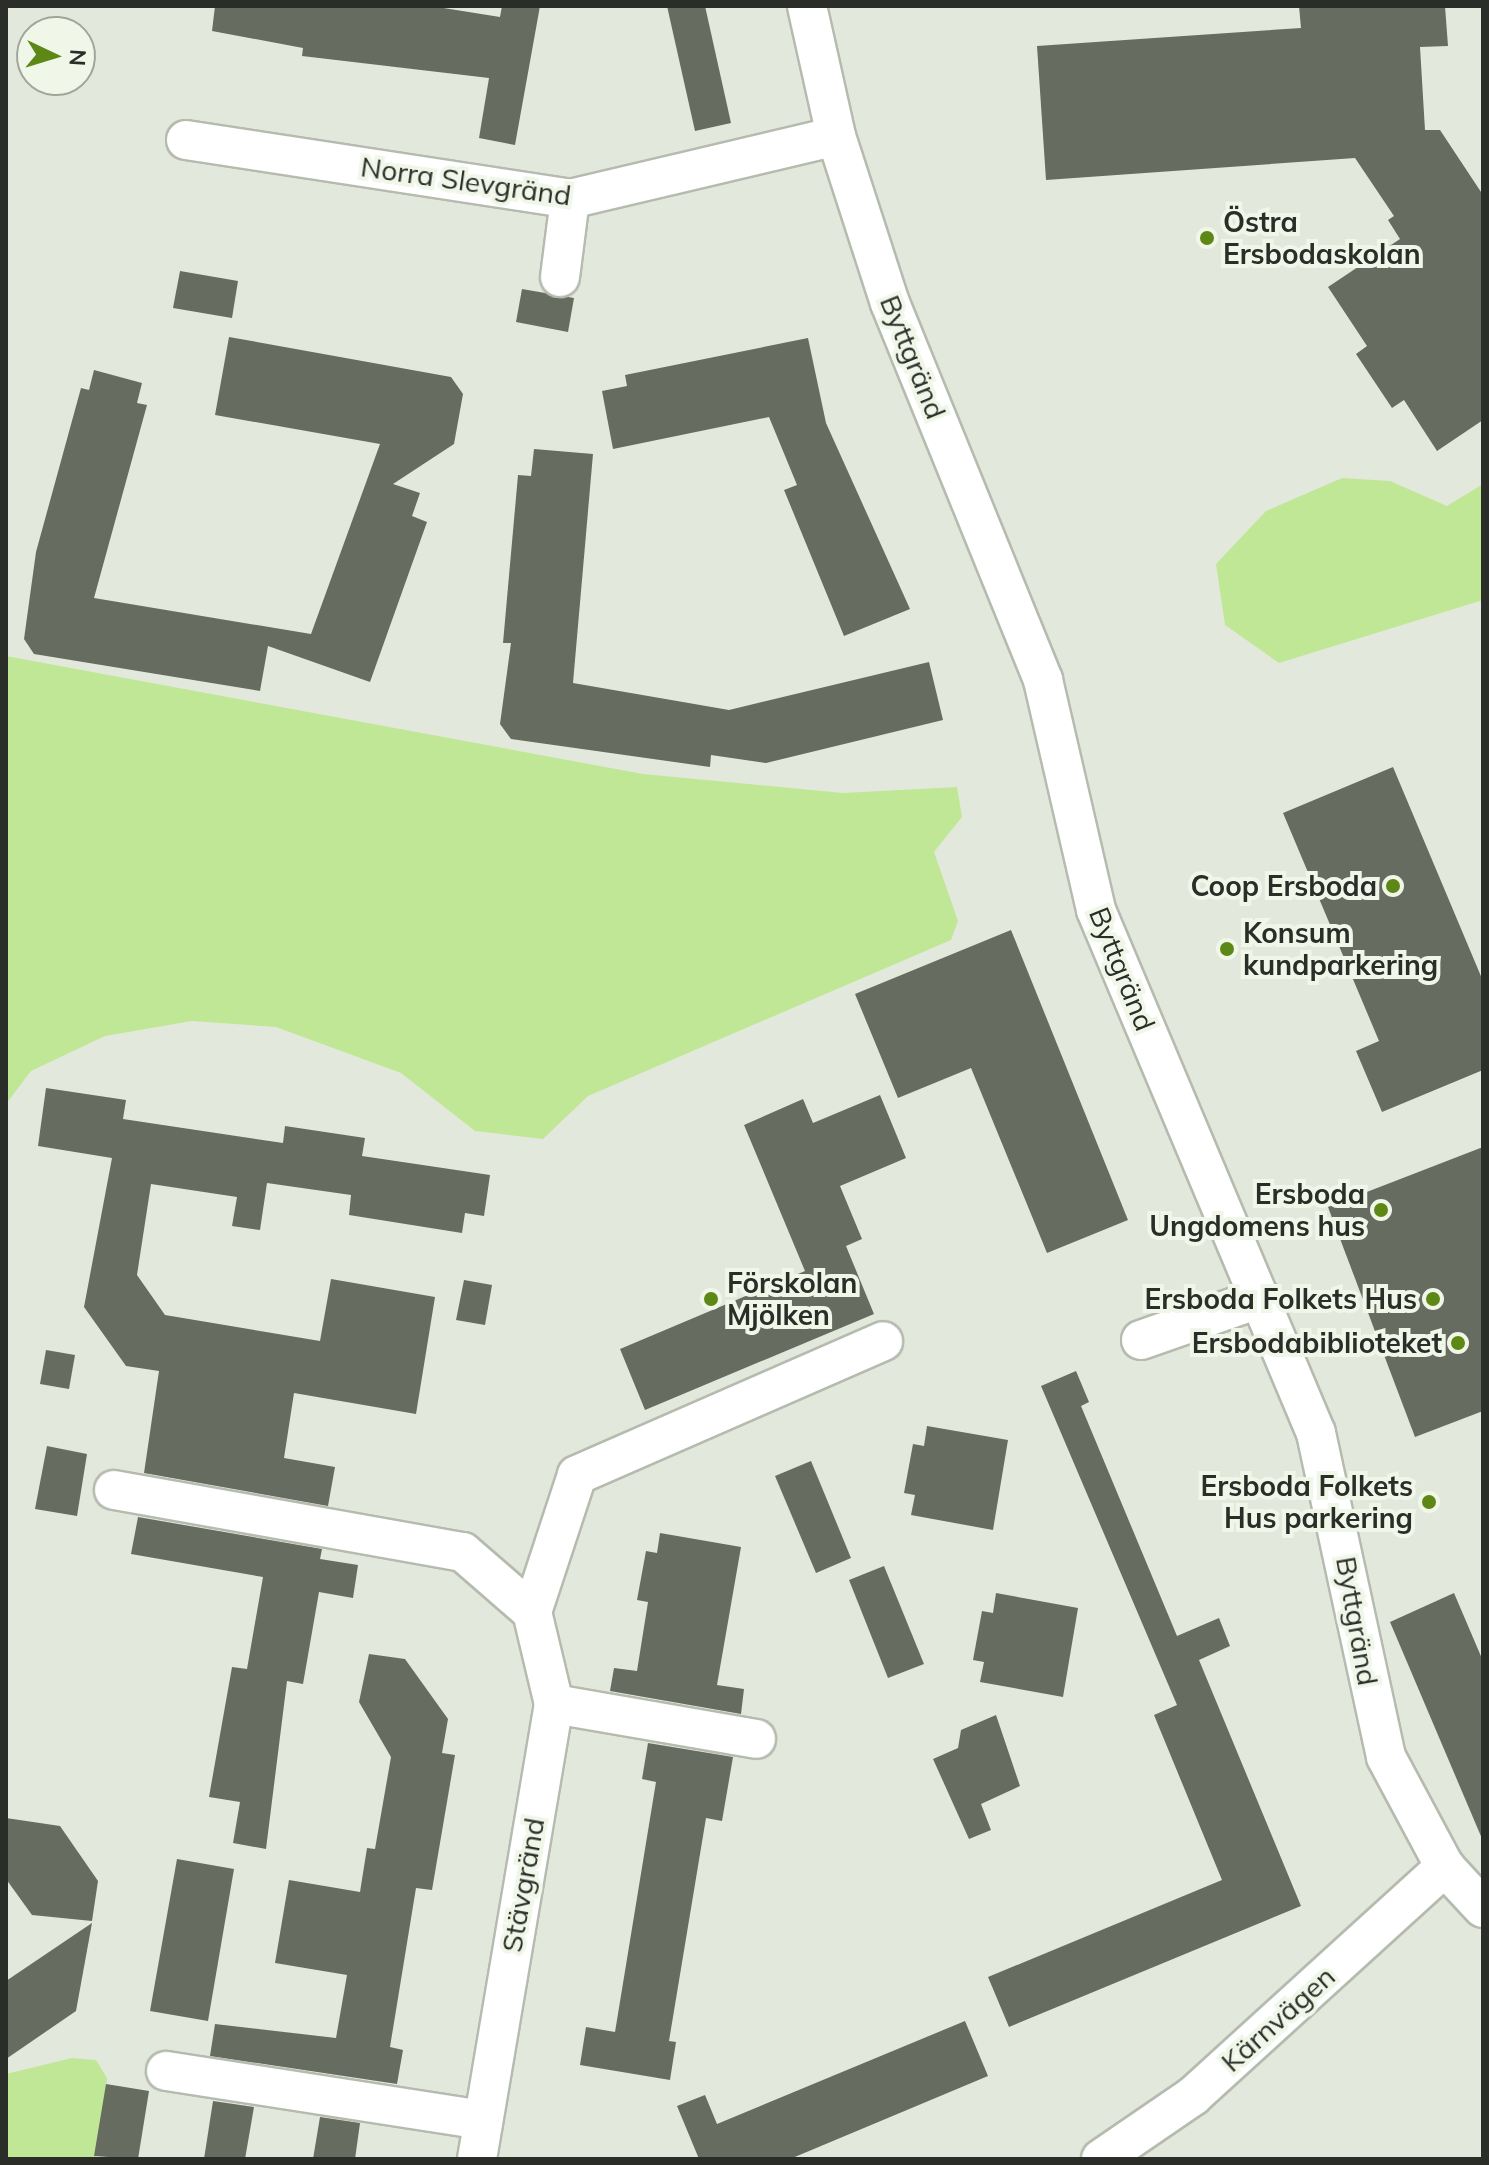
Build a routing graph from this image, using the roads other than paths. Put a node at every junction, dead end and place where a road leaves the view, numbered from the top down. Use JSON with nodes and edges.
{"nodes":[{"id":1,"x":807,"y":6,"type":"edge"},
{"id":2,"x":836,"y":136,"type":"junction"},
{"id":3,"x":186,"y":140,"type":"dead end"},
{"id":4,"x":570,"y":199,"type":"junction"},
{"id":5,"x":560,"y":277,"type":"dead end"},
{"id":6,"x":1261,"y":1298,"type":"junction"},
{"id":7,"x":1141,"y":1340,"type":"dead end"},
{"id":8,"x":883,"y":1341,"type":"dead end"},
{"id":9,"x":114,"y":1490,"type":"dead end"},
{"id":10,"x":532,"y":1612,"type":"junction"},
{"id":11,"x":554,"y":1704,"type":"junction"},
{"id":12,"x":756,"y":1739,"type":"dead end"},
{"id":13,"x":1445,"y":1867,"type":"junction"},
{"id":14,"x":1483,"y":1908,"type":"edge"},
{"id":15,"x":166,"y":2071,"type":"dead end"},
{"id":16,"x":483,"y":2120,"type":"junction"},
{"id":17,"x":477,"y":2159,"type":"edge"},
{"id":18,"x":1101,"y":2159,"type":"edge"}],
"edges":[{"from":1,"to":2,"type":"street","name":"Byttgränd"},
{"from":2,"to":4,"type":"street","name":"Norra Slevgränd"},
{"from":2,"to":6,"type":"street","name":"Byttgränd"},
{"from":3,"to":4,"type":"street","name":"Norra Slevgränd"},
{"from":4,"to":5,"type":"street"},
{"from":6,"to":7,"type":"street"},
{"from":6,"to":13,"type":"street","name":"Byttgränd"},
{"from":8,"to":10,"type":"street"},
{"from":9,"to":10,"type":"street"},
{"from":10,"to":11,"type":"street","name":"Stävgränd"},
{"from":11,"to":12,"type":"street"},
{"from":11,"to":16,"type":"street","name":"Stävgränd"},
{"from":13,"to":14,"type":"street","name":"Byttgränd"},
{"from":13,"to":18,"type":"street","name":"Kärnvägen"},
{"from":15,"to":16,"type":"street"},
{"from":16,"to":17,"type":"street","name":"Stävgränd"}]}
